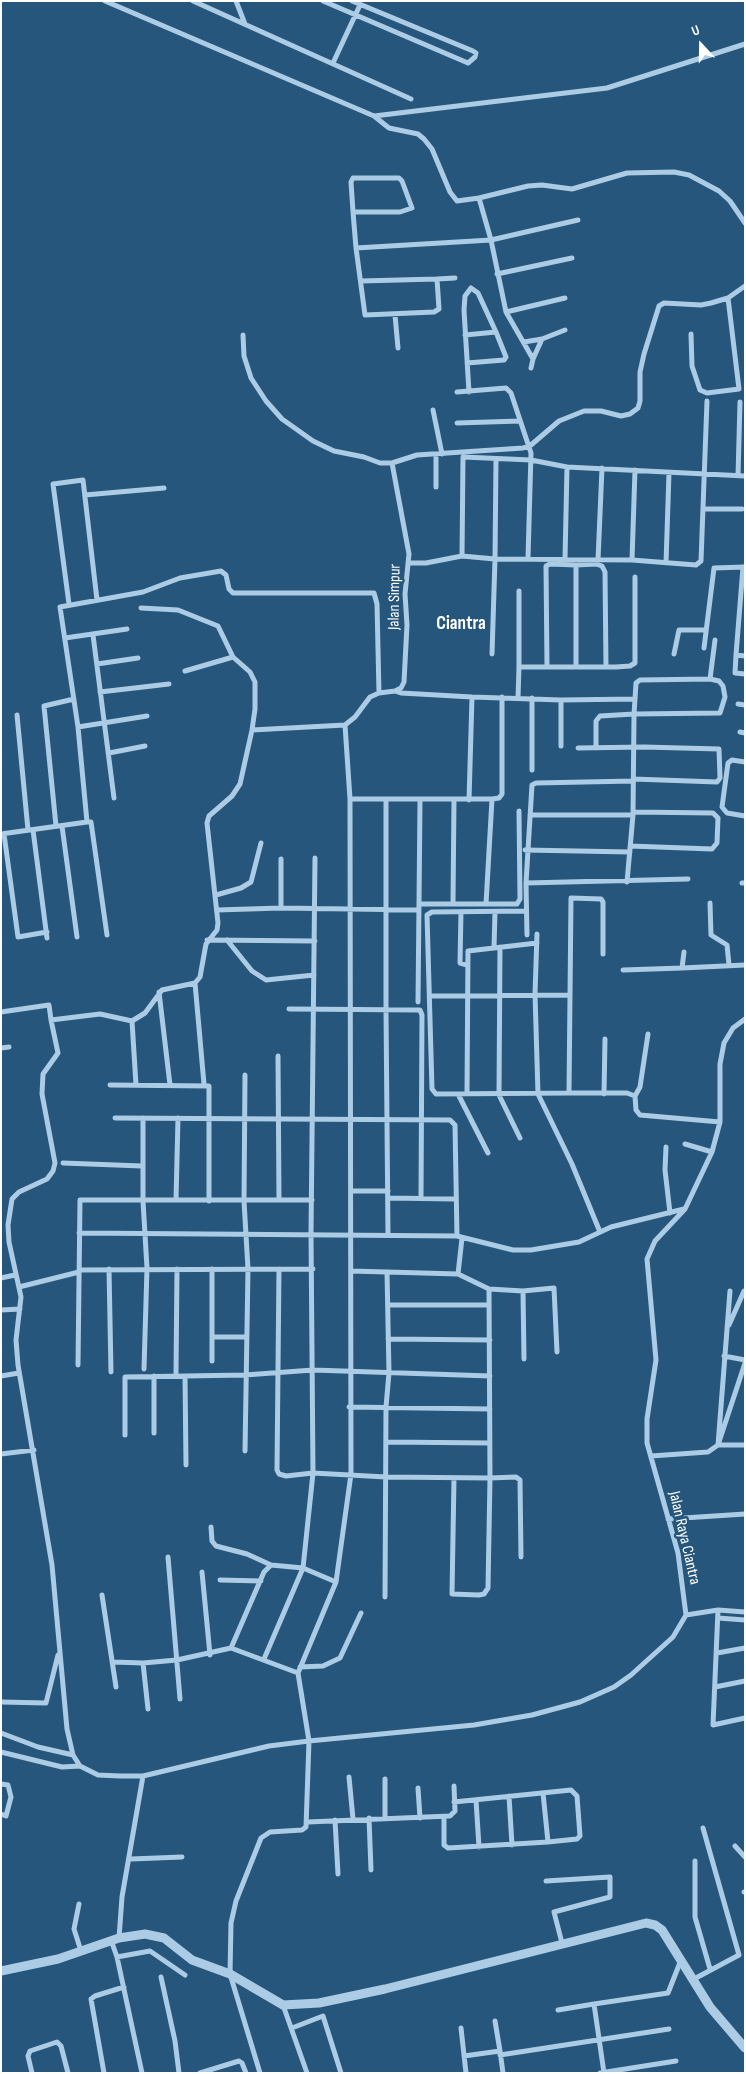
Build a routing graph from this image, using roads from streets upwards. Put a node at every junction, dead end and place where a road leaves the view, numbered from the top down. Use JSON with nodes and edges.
{"nodes":[{"id":1,"x":105,"y":1,"type":"edge"},
{"id":2,"x":193,"y":1,"type":"edge"},
{"id":3,"x":236,"y":1,"type":"edge"},
{"id":4,"x":323,"y":1,"type":"edge"},
{"id":5,"x":352,"y":1,"type":"edge"},
{"id":6,"x":360,"y":5,"type":"junction"},
{"id":7,"x":355,"y":15,"type":"junction"},
{"id":8,"x":246,"y":24,"type":"junction"},
{"id":9,"x":745,"y":44,"type":"edge"},
{"id":10,"x":333,"y":63,"type":"junction"},
{"id":11,"x":411,"y":98,"type":"dead end"},
{"id":12,"x":374,"y":116,"type":"junction"},
{"id":13,"x":479,"y":198,"type":"junction"},
{"id":14,"x":353,"y":212,"type":"junction"},
{"id":15,"x":578,"y":220,"type":"dead end"},
{"id":16,"x":745,"y":223,"type":"edge"},
{"id":17,"x":491,"y":240,"type":"junction"},
{"id":18,"x":356,"y":248,"type":"junction"},
{"id":19,"x":572,"y":258,"type":"dead end"},
{"id":20,"x":497,"y":274,"type":"junction"},
{"id":21,"x":455,"y":278,"type":"dead end"},
{"id":22,"x":437,"y":279,"type":"junction"},
{"id":23,"x":361,"y":281,"type":"junction"},
{"id":24,"x":745,"y":286,"type":"edge"},
{"id":25,"x":565,"y":298,"type":"dead end"},
{"id":26,"x":728,"y":298,"type":"junction"},
{"id":27,"x":506,"y":312,"type":"junction"},
{"id":28,"x":395,"y":314,"type":"junction"},
{"id":29,"x":565,"y":330,"type":"dead end"},
{"id":30,"x":496,"y":332,"type":"junction"},
{"id":31,"x":691,"y":334,"type":"dead end"},
{"id":32,"x":242,"y":335,"type":"dead end"},
{"id":33,"x":465,"y":335,"type":"junction"},
{"id":34,"x":542,"y":339,"type":"junction"},
{"id":35,"x":524,"y":342,"type":"junction"},
{"id":36,"x":398,"y":348,"type":"dead end"},
{"id":37,"x":533,"y":359,"type":"junction"},
{"id":38,"x":467,"y":362,"type":"junction"},
{"id":39,"x":531,"y":368,"type":"dead end"},
{"id":40,"x":457,"y":392,"type":"dead end"},
{"id":41,"x":469,"y":392,"type":"junction"},
{"id":42,"x":707,"y":401,"type":"dead end"},
{"id":43,"x":740,"y":402,"type":"dead end"},
{"id":44,"x":742,"y":409,"type":"edge"},
{"id":45,"x":432,"y":410,"type":"dead end"},
{"id":46,"x":520,"y":420,"type":"junction"},
{"id":47,"x":457,"y":423,"type":"dead end"},
{"id":48,"x":529,"y":446,"type":"junction"},
{"id":49,"x":439,"y":454,"type":"junction"},
{"id":50,"x":496,"y":459,"type":"junction"},
{"id":51,"x":531,"y":460,"type":"junction"},
{"id":52,"x":392,"y":463,"type":"junction"},
{"id":53,"x":567,"y":467,"type":"junction"},
{"id":54,"x":602,"y":468,"type":"junction"},
{"id":55,"x":635,"y":470,"type":"junction"},
{"id":56,"x":669,"y":473,"type":"junction"},
{"id":57,"x":703,"y":474,"type":"junction"},
{"id":58,"x":738,"y":476,"type":"junction"},
{"id":59,"x":745,"y":476,"type":"edge"},
{"id":60,"x":164,"y":488,"type":"dead end"},
{"id":61,"x":436,"y":488,"type":"dead end"},
{"id":62,"x":85,"y":495,"type":"junction"},
{"id":63,"x":703,"y":509,"type":"junction"},
{"id":64,"x":742,"y":509,"type":"dead end"},
{"id":65,"x":462,"y":556,"type":"junction"},
{"id":66,"x":528,"y":558,"type":"junction"},
{"id":67,"x":496,"y":559,"type":"junction"},
{"id":68,"x":565,"y":559,"type":"junction"},
{"id":69,"x":598,"y":560,"type":"junction"},
{"id":70,"x":632,"y":560,"type":"junction"},
{"id":71,"x":408,"y":563,"type":"junction"},
{"id":72,"x":666,"y":563,"type":"junction"},
{"id":73,"x":576,"y":565,"type":"junction"},
{"id":74,"x":744,"y":567,"type":"edge"},
{"id":75,"x":635,"y":577,"type":"dead end"},
{"id":76,"x":519,"y":590,"type":"dead end"},
{"id":77,"x":97,"y":600,"type":"junction"},
{"id":78,"x":69,"y":604,"type":"junction"},
{"id":79,"x":141,"y":608,"type":"dead end"},
{"id":80,"x":127,"y":629,"type":"dead end"},
{"id":81,"x":706,"y":630,"type":"junction"},
{"id":82,"x":93,"y":635,"type":"junction"},
{"id":83,"x":65,"y":638,"type":"junction"},
{"id":84,"x":715,"y":640,"type":"dead end"},
{"id":85,"x":704,"y":648,"type":"dead end"},
{"id":86,"x":492,"y":654,"type":"dead end"},
{"id":87,"x":674,"y":654,"type":"dead end"},
{"id":88,"x":736,"y":655,"type":"junction"},
{"id":89,"x":745,"y":656,"type":"edge"},
{"id":90,"x":233,"y":657,"type":"junction"},
{"id":91,"x":138,"y":658,"type":"dead end"},
{"id":92,"x":97,"y":664,"type":"junction"},
{"id":93,"x":547,"y":666,"type":"junction"},
{"id":94,"x":576,"y":666,"type":"junction"},
{"id":95,"x":519,"y":667,"type":"junction"},
{"id":96,"x":606,"y":667,"type":"junction"},
{"id":97,"x":185,"y":671,"type":"dead end"},
{"id":98,"x":745,"y":674,"type":"edge"},
{"id":99,"x":710,"y":679,"type":"junction"},
{"id":100,"x":169,"y":684,"type":"dead end"},
{"id":101,"x":395,"y":691,"type":"junction"},
{"id":102,"x":100,"y":692,"type":"junction"},
{"id":103,"x":379,"y":692,"type":"junction"},
{"id":104,"x":472,"y":697,"type":"junction"},
{"id":105,"x":502,"y":697,"type":"junction"},
{"id":106,"x":518,"y":698,"type":"junction"},
{"id":107,"x":532,"y":698,"type":"junction"},
{"id":108,"x":74,"y":699,"type":"junction"},
{"id":109,"x":635,"y":699,"type":"junction"},
{"id":110,"x":561,"y":700,"type":"junction"},
{"id":111,"x":738,"y":704,"type":"dead end"},
{"id":112,"x":745,"y":705,"type":"edge"},
{"id":113,"x":634,"y":714,"type":"junction"},
{"id":114,"x":16,"y":715,"type":"dead end"},
{"id":115,"x":147,"y":716,"type":"dead end"},
{"id":116,"x":104,"y":723,"type":"junction"},
{"id":117,"x":345,"y":724,"type":"junction"},
{"id":118,"x":78,"y":727,"type":"junction"},
{"id":119,"x":252,"y":730,"type":"junction"},
{"id":120,"x":145,"y":746,"type":"dead end"},
{"id":121,"x":561,"y":746,"type":"dead end"},
{"id":122,"x":634,"y":747,"type":"junction"},
{"id":123,"x":578,"y":748,"type":"dead end"},
{"id":124,"x":596,"y":748,"type":"junction"},
{"id":125,"x":109,"y":753,"type":"junction"},
{"id":126,"x":745,"y":762,"type":"edge"},
{"id":127,"x":532,"y":770,"type":"dead end"},
{"id":128,"x":633,"y":780,"type":"junction"},
{"id":129,"x":114,"y":798,"type":"dead end"},
{"id":130,"x":350,"y":799,"type":"junction"},
{"id":131,"x":492,"y":799,"type":"junction"},
{"id":132,"x":386,"y":800,"type":"junction"},
{"id":133,"x":454,"y":800,"type":"junction"},
{"id":134,"x":470,"y":800,"type":"junction"},
{"id":135,"x":420,"y":801,"type":"junction"},
{"id":136,"x":519,"y":811,"type":"dead end"},
{"id":137,"x":633,"y":814,"type":"junction"},
{"id":138,"x":530,"y":815,"type":"junction"},
{"id":139,"x":745,"y":816,"type":"edge"},
{"id":140,"x":88,"y":822,"type":"junction"},
{"id":141,"x":59,"y":826,"type":"junction"},
{"id":142,"x":30,"y":830,"type":"junction"},
{"id":143,"x":2,"y":834,"type":"edge"},
{"id":144,"x":261,"y":843,"type":"dead end"},
{"id":145,"x":630,"y":849,"type":"junction"},
{"id":146,"x":525,"y":850,"type":"junction"},
{"id":147,"x":315,"y":858,"type":"dead end"},
{"id":148,"x":281,"y":859,"type":"dead end"},
{"id":149,"x":688,"y":880,"type":"dead end"},
{"id":150,"x":627,"y":882,"type":"junction"},
{"id":151,"x":526,"y":883,"type":"junction"},
{"id":152,"x":216,"y":895,"type":"junction"},
{"id":153,"x":710,"y":903,"type":"dead end"},
{"id":154,"x":419,"y":904,"type":"junction"},
{"id":155,"x":486,"y":904,"type":"junction"},
{"id":156,"x":281,"y":908,"type":"junction"},
{"id":157,"x":350,"y":908,"type":"junction"},
{"id":158,"x":456,"y":908,"type":"junction"},
{"id":159,"x":316,"y":909,"type":"junction"},
{"id":160,"x":385,"y":909,"type":"junction"},
{"id":161,"x":217,"y":910,"type":"junction"},
{"id":162,"x":419,"y":910,"type":"junction"},
{"id":163,"x":526,"y":911,"type":"junction"},
{"id":164,"x":494,"y":912,"type":"junction"},
{"id":165,"x":107,"y":934,"type":"dead end"},
{"id":166,"x":537,"y":934,"type":"dead end"},
{"id":167,"x":526,"y":935,"type":"dead end"},
{"id":168,"x":77,"y":937,"type":"dead end"},
{"id":169,"x":207,"y":940,"type":"junction"},
{"id":170,"x":227,"y":940,"type":"junction"},
{"id":171,"x":315,"y":942,"type":"junction"},
{"id":172,"x":537,"y":942,"type":"junction"},
{"id":173,"x":497,"y":947,"type":"junction"},
{"id":174,"x":684,"y":952,"type":"dead end"},
{"id":175,"x":604,"y":954,"type":"dead end"},
{"id":176,"x":467,"y":965,"type":"junction"},
{"id":177,"x":730,"y":965,"type":"junction"},
{"id":178,"x":745,"y":965,"type":"edge"},
{"id":179,"x":682,"y":968,"type":"junction"},
{"id":180,"x":623,"y":970,"type":"dead end"},
{"id":181,"x":314,"y":975,"type":"junction"},
{"id":182,"x":195,"y":983,"type":"junction"},
{"id":183,"x":159,"y":992,"type":"junction"},
{"id":184,"x":501,"y":994,"type":"junction"},
{"id":185,"x":536,"y":994,"type":"junction"},
{"id":186,"x":570,"y":995,"type":"junction"},
{"id":187,"x":430,"y":996,"type":"junction"},
{"id":188,"x":467,"y":996,"type":"junction"},
{"id":189,"x":418,"y":1002,"type":"dead end"},
{"id":190,"x":386,"y":1008,"type":"junction"},
{"id":191,"x":288,"y":1009,"type":"dead end"},
{"id":192,"x":314,"y":1010,"type":"junction"},
{"id":193,"x":350,"y":1011,"type":"junction"},
{"id":194,"x":1,"y":1012,"type":"edge"},
{"id":195,"x":745,"y":1019,"type":"edge"},
{"id":196,"x":51,"y":1020,"type":"junction"},
{"id":197,"x":132,"y":1021,"type":"junction"},
{"id":198,"x":648,"y":1034,"type":"dead end"},
{"id":199,"x":605,"y":1039,"type":"dead end"},
{"id":200,"x":9,"y":1047,"type":"dead end"},
{"id":201,"x":1,"y":1048,"type":"edge"},
{"id":202,"x":278,"y":1056,"type":"dead end"},
{"id":203,"x":245,"y":1074,"type":"dead end"},
{"id":204,"x":204,"y":1084,"type":"junction"},
{"id":205,"x":110,"y":1085,"type":"dead end"},
{"id":206,"x":136,"y":1085,"type":"junction"},
{"id":207,"x":170,"y":1085,"type":"junction"},
{"id":208,"x":569,"y":1093,"type":"junction"},
{"id":209,"x":458,"y":1094,"type":"junction"},
{"id":210,"x":467,"y":1094,"type":"junction"},
{"id":211,"x":538,"y":1094,"type":"junction"},
{"id":212,"x":604,"y":1094,"type":"junction"},
{"id":213,"x":499,"y":1095,"type":"junction"},
{"id":214,"x":635,"y":1096,"type":"junction"},
{"id":215,"x":115,"y":1118,"type":"dead end"},
{"id":216,"x":143,"y":1118,"type":"junction"},
{"id":217,"x":178,"y":1118,"type":"junction"},
{"id":218,"x":211,"y":1118,"type":"junction"},
{"id":219,"x":245,"y":1118,"type":"junction"},
{"id":220,"x":280,"y":1118,"type":"junction"},
{"id":221,"x":388,"y":1118,"type":"junction"},
{"id":222,"x":314,"y":1119,"type":"junction"},
{"id":223,"x":421,"y":1119,"type":"junction"},
{"id":224,"x":351,"y":1120,"type":"junction"},
{"id":225,"x":720,"y":1122,"type":"junction"},
{"id":226,"x":520,"y":1138,"type":"dead end"},
{"id":227,"x":685,"y":1144,"type":"dead end"},
{"id":228,"x":666,"y":1147,"type":"dead end"},
{"id":229,"x":712,"y":1152,"type":"junction"},
{"id":230,"x":488,"y":1153,"type":"dead end"},
{"id":231,"x":64,"y":1163,"type":"dead end"},
{"id":232,"x":142,"y":1166,"type":"junction"},
{"id":233,"x":351,"y":1191,"type":"junction"},
{"id":234,"x":388,"y":1191,"type":"junction"},
{"id":235,"x":388,"y":1198,"type":"junction"},
{"id":236,"x":421,"y":1198,"type":"junction"},
{"id":237,"x":455,"y":1199,"type":"junction"},
{"id":238,"x":176,"y":1200,"type":"junction"},
{"id":239,"x":278,"y":1200,"type":"junction"},
{"id":240,"x":312,"y":1200,"type":"junction"},
{"id":241,"x":143,"y":1201,"type":"junction"},
{"id":242,"x":209,"y":1201,"type":"junction"},
{"id":243,"x":244,"y":1201,"type":"junction"},
{"id":244,"x":685,"y":1209,"type":"junction"},
{"id":245,"x":670,"y":1213,"type":"junction"},
{"id":246,"x":600,"y":1232,"type":"junction"},
{"id":247,"x":246,"y":1233,"type":"junction"},
{"id":248,"x":79,"y":1234,"type":"junction"},
{"id":249,"x":145,"y":1234,"type":"junction"},
{"id":250,"x":311,"y":1234,"type":"junction"},
{"id":251,"x":350,"y":1234,"type":"junction"},
{"id":252,"x":388,"y":1235,"type":"junction"},
{"id":253,"x":460,"y":1237,"type":"junction"},
{"id":254,"x":147,"y":1268,"type":"junction"},
{"id":255,"x":212,"y":1268,"type":"junction"},
{"id":256,"x":109,"y":1269,"type":"junction"},
{"id":257,"x":177,"y":1269,"type":"junction"},
{"id":258,"x":248,"y":1269,"type":"junction"},
{"id":259,"x":279,"y":1269,"type":"junction"},
{"id":260,"x":313,"y":1269,"type":"junction"},
{"id":261,"x":79,"y":1271,"type":"junction"},
{"id":262,"x":351,"y":1271,"type":"junction"},
{"id":263,"x":387,"y":1272,"type":"junction"},
{"id":264,"x":458,"y":1274,"type":"junction"},
{"id":265,"x":15,"y":1275,"type":"junction"},
{"id":266,"x":1,"y":1278,"type":"edge"},
{"id":267,"x":19,"y":1287,"type":"junction"},
{"id":268,"x":489,"y":1289,"type":"junction"},
{"id":269,"x":523,"y":1291,"type":"junction"},
{"id":270,"x":730,"y":1291,"type":"dead end"},
{"id":271,"x":744,"y":1291,"type":"edge"},
{"id":272,"x":489,"y":1305,"type":"junction"},
{"id":273,"x":388,"y":1306,"type":"junction"},
{"id":274,"x":20,"y":1309,"type":"junction"},
{"id":275,"x":1,"y":1310,"type":"edge"},
{"id":276,"x":727,"y":1330,"type":"junction"},
{"id":277,"x":214,"y":1337,"type":"junction"},
{"id":278,"x":246,"y":1337,"type":"junction"},
{"id":279,"x":388,"y":1339,"type":"junction"},
{"id":280,"x":490,"y":1340,"type":"junction"},
{"id":281,"x":557,"y":1352,"type":"dead end"},
{"id":282,"x":724,"y":1356,"type":"junction"},
{"id":283,"x":524,"y":1359,"type":"dead end"},
{"id":284,"x":212,"y":1361,"type":"dead end"},
{"id":285,"x":745,"y":1361,"type":"edge"},
{"id":286,"x":78,"y":1365,"type":"dead end"},
{"id":287,"x":144,"y":1369,"type":"dead end"},
{"id":288,"x":313,"y":1370,"type":"junction"},
{"id":289,"x":111,"y":1372,"type":"dead end"},
{"id":290,"x":176,"y":1373,"type":"dead end"},
{"id":291,"x":279,"y":1373,"type":"junction"},
{"id":292,"x":350,"y":1373,"type":"junction"},
{"id":293,"x":389,"y":1373,"type":"junction"},
{"id":294,"x":19,"y":1374,"type":"junction"},
{"id":295,"x":245,"y":1375,"type":"junction"},
{"id":296,"x":1,"y":1376,"type":"edge"},
{"id":297,"x":154,"y":1376,"type":"junction"},
{"id":298,"x":185,"y":1376,"type":"junction"},
{"id":299,"x":490,"y":1376,"type":"junction"},
{"id":300,"x":349,"y":1407,"type":"junction"},
{"id":301,"x":386,"y":1407,"type":"junction"},
{"id":302,"x":490,"y":1409,"type":"junction"},
{"id":303,"x":154,"y":1433,"type":"dead end"},
{"id":304,"x":125,"y":1435,"type":"dead end"},
{"id":305,"x":386,"y":1442,"type":"junction"},
{"id":306,"x":490,"y":1443,"type":"junction"},
{"id":307,"x":718,"y":1444,"type":"junction"},
{"id":308,"x":745,"y":1445,"type":"edge"},
{"id":309,"x":34,"y":1450,"type":"junction"},
{"id":310,"x":245,"y":1451,"type":"dead end"},
{"id":311,"x":1,"y":1454,"type":"edge"},
{"id":312,"x":651,"y":1456,"type":"junction"},
{"id":313,"x":186,"y":1465,"type":"dead end"},
{"id":314,"x":313,"y":1473,"type":"junction"},
{"id":315,"x":351,"y":1474,"type":"junction"},
{"id":316,"x":386,"y":1477,"type":"junction"},
{"id":317,"x":454,"y":1478,"type":"junction"},
{"id":318,"x":490,"y":1478,"type":"junction"},
{"id":319,"x":745,"y":1514,"type":"edge"},
{"id":320,"x":668,"y":1519,"type":"junction"},
{"id":321,"x":211,"y":1528,"type":"dead end"},
{"id":322,"x":521,"y":1557,"type":"dead end"},
{"id":323,"x":168,"y":1558,"type":"dead end"},
{"id":324,"x":271,"y":1565,"type":"junction"},
{"id":325,"x":303,"y":1568,"type":"junction"},
{"id":326,"x":202,"y":1572,"type":"dead end"},
{"id":327,"x":220,"y":1580,"type":"dead end"},
{"id":328,"x":261,"y":1581,"type":"junction"},
{"id":329,"x":336,"y":1582,"type":"junction"},
{"id":330,"x":102,"y":1595,"type":"dead end"},
{"id":331,"x":385,"y":1597,"type":"dead end"},
{"id":332,"x":718,"y":1610,"type":"junction"},
{"id":333,"x":745,"y":1612,"type":"edge"},
{"id":334,"x":361,"y":1613,"type":"dead end"},
{"id":335,"x":686,"y":1615,"type":"junction"},
{"id":336,"x":718,"y":1618,"type":"junction"},
{"id":337,"x":745,"y":1620,"type":"edge"},
{"id":338,"x":231,"y":1648,"type":"junction"},
{"id":339,"x":745,"y":1648,"type":"edge"},
{"id":340,"x":60,"y":1653,"type":"junction"},
{"id":341,"x":717,"y":1653,"type":"junction"},
{"id":342,"x":210,"y":1655,"type":"junction"},
{"id":343,"x":264,"y":1659,"type":"junction"},
{"id":344,"x":177,"y":1660,"type":"junction"},
{"id":345,"x":113,"y":1662,"type":"junction"},
{"id":346,"x":143,"y":1664,"type":"junction"},
{"id":347,"x":299,"y":1670,"type":"junction"},
{"id":348,"x":745,"y":1681,"type":"edge"},
{"id":349,"x":116,"y":1687,"type":"dead end"},
{"id":350,"x":715,"y":1687,"type":"junction"},
{"id":351,"x":180,"y":1699,"type":"dead end"},
{"id":352,"x":1,"y":1702,"type":"edge"},
{"id":353,"x":148,"y":1709,"type":"dead end"},
{"id":354,"x":745,"y":1718,"type":"edge"},
{"id":355,"x":1,"y":1733,"type":"edge"},
{"id":356,"x":310,"y":1741,"type":"junction"},
{"id":357,"x":1,"y":1752,"type":"edge"},
{"id":358,"x":73,"y":1755,"type":"junction"},
{"id":359,"x":80,"y":1766,"type":"junction"},
{"id":360,"x":143,"y":1776,"type":"junction"},
{"id":361,"x":350,"y":1777,"type":"dead end"},
{"id":362,"x":385,"y":1779,"type":"dead end"},
{"id":363,"x":1,"y":1784,"type":"edge"},
{"id":364,"x":454,"y":1786,"type":"dead end"},
{"id":365,"x":418,"y":1788,"type":"dead end"},
{"id":366,"x":543,"y":1793,"type":"junction"},
{"id":367,"x":509,"y":1796,"type":"junction"},
{"id":368,"x":476,"y":1800,"type":"junction"},
{"id":369,"x":454,"y":1802,"type":"junction"},
{"id":370,"x":1,"y":1814,"type":"edge"},
{"id":371,"x":444,"y":1817,"type":"junction"},
{"id":372,"x":369,"y":1818,"type":"junction"},
{"id":373,"x":385,"y":1818,"type":"junction"},
{"id":374,"x":420,"y":1818,"type":"junction"},
{"id":375,"x":352,"y":1819,"type":"junction"},
{"id":376,"x":335,"y":1820,"type":"junction"},
{"id":377,"x":308,"y":1822,"type":"junction"},
{"id":378,"x":704,"y":1828,"type":"dead end"},
{"id":379,"x":548,"y":1842,"type":"junction"},
{"id":380,"x":512,"y":1845,"type":"junction"},
{"id":381,"x":735,"y":1846,"type":"dead end"},
{"id":382,"x":479,"y":1848,"type":"junction"},
{"id":383,"x":182,"y":1857,"type":"dead end"},
{"id":384,"x":745,"y":1857,"type":"edge"},
{"id":385,"x":131,"y":1859,"type":"junction"},
{"id":386,"x":695,"y":1861,"type":"dead end"},
{"id":387,"x":371,"y":1870,"type":"dead end"},
{"id":388,"x":338,"y":1874,"type":"dead end"},
{"id":389,"x":546,"y":1881,"type":"dead end"},
{"id":390,"x":78,"y":1904,"type":"dead end"},
{"id":391,"x":115,"y":1939,"type":"junction"},
{"id":392,"x":562,"y":1943,"type":"junction"},
{"id":393,"x":81,"y":1951,"type":"junction"},
{"id":394,"x":117,"y":1957,"type":"junction"},
{"id":395,"x":682,"y":1961,"type":"junction"},
{"id":396,"x":710,"y":1969,"type":"junction"},
{"id":397,"x":1,"y":1971,"type":"edge"},
{"id":398,"x":230,"y":1974,"type":"junction"},
{"id":399,"x":185,"y":1975,"type":"dead end"},
{"id":400,"x":160,"y":1977,"type":"dead end"},
{"id":401,"x":692,"y":1977,"type":"junction"},
{"id":402,"x":124,"y":1987,"type":"junction"},
{"id":403,"x":594,"y":2004,"type":"junction"},
{"id":404,"x":283,"y":2005,"type":"junction"},
{"id":405,"x":558,"y":2010,"type":"dead end"},
{"id":406,"x":495,"y":2022,"type":"dead end"},
{"id":407,"x":292,"y":2028,"type":"junction"},
{"id":408,"x":461,"y":2028,"type":"dead end"},
{"id":409,"x":669,"y":2030,"type":"dead end"},
{"id":410,"x":599,"y":2039,"type":"junction"},
{"id":411,"x":745,"y":2048,"type":"edge"},
{"id":412,"x":500,"y":2053,"type":"junction"},
{"id":413,"x":464,"y":2056,"type":"junction"},
{"id":414,"x":676,"y":2060,"type":"dead end"},
{"id":415,"x":214,"y":2071,"type":"edge"},
{"id":416,"x":603,"y":2072,"type":"edge"},
{"id":417,"x":32,"y":2073,"type":"edge"},
{"id":418,"x":68,"y":2073,"type":"edge"},
{"id":419,"x":104,"y":2073,"type":"edge"},
{"id":420,"x":142,"y":2073,"type":"edge"},
{"id":421,"x":179,"y":2073,"type":"edge"},
{"id":422,"x":200,"y":2073,"type":"edge"},
{"id":423,"x":246,"y":2073,"type":"edge"},
{"id":424,"x":260,"y":2073,"type":"edge"},
{"id":425,"x":307,"y":2073,"type":"edge"},
{"id":426,"x":341,"y":2073,"type":"edge"},
{"id":427,"x":466,"y":2073,"type":"edge"},
{"id":428,"x":503,"y":2073,"type":"edge"}],
"edges":[{"from":1,"to":12,"type":"street"},
{"from":2,"to":8,"type":"street"},
{"from":3,"to":8,"type":"street"},
{"from":4,"to":7,"type":"street"},
{"from":5,"to":6,"type":"street"},
{"from":6,"to":7,"type":"street"},
{"from":6,"to":7,"type":"street"},
{"from":7,"to":10,"type":"street"},
{"from":8,"to":10,"type":"street"},
{"from":9,"to":12,"type":"street"},
{"from":10,"to":11,"type":"street"},
{"from":12,"to":13,"type":"street"},
{"from":13,"to":16,"type":"street"},
{"from":13,"to":17,"type":"street"},
{"from":14,"to":14,"type":"street"},
{"from":14,"to":18,"type":"street"},
{"from":15,"to":17,"type":"street"},
{"from":17,"to":18,"type":"street"},
{"from":17,"to":20,"type":"street"},
{"from":18,"to":23,"type":"street"},
{"from":19,"to":20,"type":"street"},
{"from":20,"to":27,"type":"street"},
{"from":21,"to":22,"type":"street"},
{"from":22,"to":23,"type":"street"},
{"from":22,"to":28,"type":"street"},
{"from":23,"to":28,"type":"street"},
{"from":24,"to":26,"type":"street"},
{"from":25,"to":27,"type":"street"},
{"from":26,"to":31,"type":"street"},
{"from":26,"to":48,"type":"street"},
{"from":27,"to":35,"type":"street"},
{"from":28,"to":36,"type":"street"},
{"from":29,"to":34,"type":"street"},
{"from":30,"to":33,"type":"street"},
{"from":30,"to":33,"type":"street"},
{"from":30,"to":38,"type":"street"},
{"from":32,"to":52,"type":"street"},
{"from":33,"to":38,"type":"street"},
{"from":34,"to":35,"type":"street"},
{"from":34,"to":37,"type":"street"},
{"from":35,"to":37,"type":"street"},
{"from":37,"to":39,"type":"street"},
{"from":38,"to":41,"type":"street"},
{"from":40,"to":41,"type":"street"},
{"from":41,"to":46,"type":"street"},
{"from":42,"to":57,"type":"street"},
{"from":43,"to":44,"type":"street"},
{"from":44,"to":58,"type":"street"},
{"from":45,"to":49,"type":"street"},
{"from":46,"to":47,"type":"street"},
{"from":46,"to":48,"type":"street"},
{"from":48,"to":49,"type":"street"},
{"from":48,"to":51,"type":"street"},
{"from":49,"to":52,"type":"street"},
{"from":49,"to":61,"type":"street"},
{"from":50,"to":51,"type":"street"},
{"from":50,"to":65,"type":"street"},
{"from":50,"to":67,"type":"street"},
{"from":51,"to":53,"type":"street"},
{"from":51,"to":66,"type":"street"},
{"from":52,"to":71,"type":"street","name":"Jalan Simpur"},
{"from":53,"to":54,"type":"street"},
{"from":53,"to":68,"type":"street"},
{"from":54,"to":55,"type":"street"},
{"from":54,"to":69,"type":"street"},
{"from":55,"to":56,"type":"street"},
{"from":55,"to":70,"type":"street"},
{"from":56,"to":57,"type":"street"},
{"from":56,"to":72,"type":"street"},
{"from":57,"to":58,"type":"street"},
{"from":57,"to":63,"type":"street"},
{"from":58,"to":59,"type":"street"},
{"from":60,"to":62,"type":"street"},
{"from":62,"to":77,"type":"street"},
{"from":62,"to":78,"type":"street"},
{"from":63,"to":64,"type":"street"},
{"from":63,"to":72,"type":"street"},
{"from":65,"to":67,"type":"street"},
{"from":65,"to":71,"type":"street"},
{"from":66,"to":67,"type":"street"},
{"from":66,"to":68,"type":"street"},
{"from":67,"to":86,"type":"street"},
{"from":68,"to":69,"type":"street"},
{"from":69,"to":70,"type":"street"},
{"from":70,"to":72,"type":"street"},
{"from":71,"to":101,"type":"street","name":"Jalan Simpur"},
{"from":73,"to":93,"type":"street"},
{"from":73,"to":94,"type":"street"},
{"from":73,"to":96,"type":"street"},
{"from":74,"to":81,"type":"street"},
{"from":74,"to":88,"type":"street"},
{"from":75,"to":96,"type":"street"},
{"from":76,"to":95,"type":"street"},
{"from":77,"to":78,"type":"street"},
{"from":77,"to":103,"type":"street"},
{"from":78,"to":83,"type":"street"},
{"from":79,"to":90,"type":"street"},
{"from":80,"to":82,"type":"street"},
{"from":81,"to":85,"type":"street"},
{"from":81,"to":87,"type":"street"},
{"from":82,"to":83,"type":"street"},
{"from":82,"to":92,"type":"street"},
{"from":83,"to":108,"type":"street"},
{"from":84,"to":99,"type":"street"},
{"from":88,"to":89,"type":"street"},
{"from":88,"to":98,"type":"street"},
{"from":90,"to":97,"type":"street"},
{"from":90,"to":119,"type":"street"},
{"from":91,"to":92,"type":"street"},
{"from":92,"to":102,"type":"street"},
{"from":93,"to":94,"type":"street"},
{"from":93,"to":95,"type":"street"},
{"from":94,"to":96,"type":"street"},
{"from":95,"to":106,"type":"street"},
{"from":99,"to":109,"type":"street"},
{"from":99,"to":113,"type":"street"},
{"from":100,"to":102,"type":"street"},
{"from":101,"to":103,"type":"street"},
{"from":101,"to":104,"type":"street"},
{"from":102,"to":116,"type":"street"},
{"from":103,"to":117,"type":"street"},
{"from":104,"to":105,"type":"street"},
{"from":104,"to":134,"type":"street"},
{"from":105,"to":106,"type":"street"},
{"from":105,"to":131,"type":"street"},
{"from":106,"to":107,"type":"street"},
{"from":107,"to":110,"type":"street"},
{"from":107,"to":127,"type":"street"},
{"from":108,"to":118,"type":"street"},
{"from":108,"to":141,"type":"street"},
{"from":109,"to":110,"type":"street"},
{"from":109,"to":113,"type":"street"},
{"from":110,"to":121,"type":"street"},
{"from":111,"to":112,"type":"street"},
{"from":113,"to":122,"type":"street"},
{"from":113,"to":124,"type":"street"},
{"from":114,"to":142,"type":"street"},
{"from":115,"to":116,"type":"street"},
{"from":116,"to":118,"type":"street"},
{"from":116,"to":125,"type":"street"},
{"from":117,"to":119,"type":"street"},
{"from":117,"to":130,"type":"street"},
{"from":118,"to":140,"type":"street"},
{"from":119,"to":152,"type":"street"},
{"from":120,"to":125,"type":"street"},
{"from":122,"to":124,"type":"street"},
{"from":122,"to":128,"type":"street"},
{"from":122,"to":128,"type":"street"},
{"from":123,"to":124,"type":"street"},
{"from":125,"to":129,"type":"street"},
{"from":126,"to":139,"type":"street"},
{"from":128,"to":137,"type":"street"},
{"from":128,"to":138,"type":"street"},
{"from":130,"to":132,"type":"street"},
{"from":130,"to":157,"type":"street"},
{"from":131,"to":134,"type":"street"},
{"from":131,"to":155,"type":"street"},
{"from":132,"to":135,"type":"street"},
{"from":132,"to":160,"type":"street"},
{"from":133,"to":134,"type":"street"},
{"from":133,"to":135,"type":"street"},
{"from":133,"to":158,"type":"street"},
{"from":135,"to":154,"type":"street"},
{"from":136,"to":146,"type":"street"},
{"from":137,"to":138,"type":"street"},
{"from":137,"to":145,"type":"street"},
{"from":137,"to":145,"type":"street"},
{"from":138,"to":146,"type":"street"},
{"from":140,"to":141,"type":"street"},
{"from":140,"to":165,"type":"street"},
{"from":141,"to":142,"type":"street"},
{"from":141,"to":168,"type":"street"},
{"from":142,"to":143,"type":"street"},
{"from":142,"to":143,"type":"street"},
{"from":144,"to":152,"type":"street"},
{"from":145,"to":146,"type":"street"},
{"from":145,"to":150,"type":"street"},
{"from":146,"to":151,"type":"street"},
{"from":146,"to":155,"type":"street"},
{"from":147,"to":159,"type":"street"},
{"from":148,"to":156,"type":"street"},
{"from":149,"to":150,"type":"street"},
{"from":150,"to":151,"type":"street"},
{"from":151,"to":163,"type":"street"},
{"from":152,"to":161,"type":"street"},
{"from":153,"to":177,"type":"street"},
{"from":154,"to":158,"type":"street"},
{"from":154,"to":162,"type":"street"},
{"from":155,"to":158,"type":"street"},
{"from":156,"to":159,"type":"street"},
{"from":156,"to":161,"type":"street"},
{"from":157,"to":159,"type":"street"},
{"from":157,"to":160,"type":"street"},
{"from":157,"to":193,"type":"street"},
{"from":158,"to":164,"type":"street"},
{"from":158,"to":176,"type":"street"},
{"from":158,"to":187,"type":"street"},
{"from":159,"to":171,"type":"street"},
{"from":160,"to":162,"type":"street"},
{"from":160,"to":190,"type":"street"},
{"from":161,"to":169,"type":"street"},
{"from":162,"to":189,"type":"street"},
{"from":163,"to":164,"type":"street"},
{"from":163,"to":167,"type":"street"},
{"from":164,"to":173,"type":"street"},
{"from":166,"to":172,"type":"street"},
{"from":169,"to":170,"type":"street"},
{"from":169,"to":182,"type":"street"},
{"from":170,"to":171,"type":"street"},
{"from":170,"to":181,"type":"street"},
{"from":171,"to":181,"type":"street"},
{"from":172,"to":173,"type":"street"},
{"from":172,"to":185,"type":"street"},
{"from":173,"to":176,"type":"street"},
{"from":173,"to":184,"type":"street"},
{"from":174,"to":179,"type":"street"},
{"from":175,"to":186,"type":"street"},
{"from":176,"to":188,"type":"street"},
{"from":177,"to":178,"type":"street"},
{"from":177,"to":179,"type":"street"},
{"from":179,"to":180,"type":"street"},
{"from":181,"to":192,"type":"street"},
{"from":182,"to":183,"type":"street"},
{"from":182,"to":204,"type":"street"},
{"from":183,"to":197,"type":"street"},
{"from":183,"to":207,"type":"street"},
{"from":184,"to":185,"type":"street"},
{"from":184,"to":188,"type":"street"},
{"from":184,"to":213,"type":"street"},
{"from":185,"to":186,"type":"street"},
{"from":185,"to":211,"type":"street"},
{"from":186,"to":208,"type":"street"},
{"from":187,"to":188,"type":"street"},
{"from":187,"to":209,"type":"street"},
{"from":188,"to":210,"type":"street"},
{"from":190,"to":193,"type":"street"},
{"from":190,"to":221,"type":"street"},
{"from":190,"to":223,"type":"street"},
{"from":191,"to":192,"type":"street"},
{"from":192,"to":193,"type":"street"},
{"from":192,"to":222,"type":"street"},
{"from":193,"to":224,"type":"street"},
{"from":194,"to":196,"type":"street"},
{"from":195,"to":225,"type":"street","name":"Jalan Raya Ciantra"},
{"from":196,"to":197,"type":"street"},
{"from":196,"to":265,"type":"street"},
{"from":197,"to":206,"type":"street"},
{"from":198,"to":214,"type":"street"},
{"from":199,"to":212,"type":"street"},
{"from":200,"to":201,"type":"street"},
{"from":202,"to":220,"type":"street"},
{"from":203,"to":219,"type":"street"},
{"from":204,"to":207,"type":"street"},
{"from":204,"to":218,"type":"street"},
{"from":205,"to":206,"type":"street"},
{"from":206,"to":207,"type":"street"},
{"from":208,"to":211,"type":"street"},
{"from":208,"to":212,"type":"street"},
{"from":209,"to":210,"type":"street"},
{"from":209,"to":230,"type":"street"},
{"from":210,"to":213,"type":"street"},
{"from":211,"to":213,"type":"street"},
{"from":211,"to":246,"type":"street"},
{"from":212,"to":214,"type":"street"},
{"from":213,"to":226,"type":"street"},
{"from":214,"to":225,"type":"street"},
{"from":215,"to":216,"type":"street"},
{"from":216,"to":217,"type":"street"},
{"from":216,"to":232,"type":"street"},
{"from":217,"to":218,"type":"street"},
{"from":217,"to":238,"type":"street"},
{"from":218,"to":219,"type":"street"},
{"from":218,"to":242,"type":"street"},
{"from":219,"to":220,"type":"street"},
{"from":219,"to":243,"type":"street"},
{"from":220,"to":222,"type":"street"},
{"from":220,"to":239,"type":"street"},
{"from":221,"to":223,"type":"street"},
{"from":221,"to":224,"type":"street"},
{"from":221,"to":234,"type":"street"},
{"from":222,"to":224,"type":"street"},
{"from":222,"to":240,"type":"street"},
{"from":223,"to":236,"type":"street"},
{"from":223,"to":237,"type":"street"},
{"from":224,"to":233,"type":"street"},
{"from":225,"to":229,"type":"street","name":"Jalan Raya Ciantra"},
{"from":227,"to":229,"type":"street"},
{"from":228,"to":245,"type":"street"},
{"from":229,"to":244,"type":"street","name":"Jalan Raya Ciantra"},
{"from":231,"to":232,"type":"street"},
{"from":232,"to":241,"type":"street"},
{"from":233,"to":234,"type":"street"},
{"from":233,"to":251,"type":"street"},
{"from":234,"to":235,"type":"street"},
{"from":235,"to":236,"type":"street"},
{"from":235,"to":252,"type":"street"},
{"from":236,"to":237,"type":"street"},
{"from":237,"to":253,"type":"street"},
{"from":238,"to":241,"type":"street"},
{"from":238,"to":242,"type":"street"},
{"from":239,"to":240,"type":"street"},
{"from":239,"to":243,"type":"street"},
{"from":240,"to":250,"type":"street"},
{"from":241,"to":248,"type":"street"},
{"from":241,"to":249,"type":"street"},
{"from":242,"to":243,"type":"street"},
{"from":243,"to":247,"type":"street"},
{"from":244,"to":245,"type":"street"},
{"from":244,"to":312,"type":"street","name":"Jalan Raya Ciantra"},
{"from":245,"to":246,"type":"street"},
{"from":246,"to":253,"type":"street"},
{"from":247,"to":249,"type":"street"},
{"from":247,"to":250,"type":"street"},
{"from":247,"to":258,"type":"street"},
{"from":248,"to":249,"type":"street"},
{"from":248,"to":261,"type":"street"},
{"from":249,"to":254,"type":"street"},
{"from":250,"to":251,"type":"street"},
{"from":250,"to":260,"type":"street"},
{"from":251,"to":252,"type":"street"},
{"from":251,"to":262,"type":"street"},
{"from":252,"to":253,"type":"street"},
{"from":253,"to":264,"type":"street"},
{"from":254,"to":256,"type":"street"},
{"from":254,"to":257,"type":"street"},
{"from":254,"to":287,"type":"street"},
{"from":255,"to":257,"type":"street"},
{"from":255,"to":258,"type":"street"},
{"from":255,"to":277,"type":"street"},
{"from":256,"to":261,"type":"street"},
{"from":256,"to":289,"type":"street"},
{"from":257,"to":290,"type":"street"},
{"from":258,"to":259,"type":"street"},
{"from":258,"to":278,"type":"street"},
{"from":259,"to":260,"type":"street"},
{"from":259,"to":291,"type":"street"},
{"from":260,"to":288,"type":"street"},
{"from":261,"to":267,"type":"street"},
{"from":261,"to":286,"type":"street"},
{"from":262,"to":263,"type":"street"},
{"from":262,"to":292,"type":"street"},
{"from":263,"to":264,"type":"street"},
{"from":263,"to":273,"type":"street"},
{"from":264,"to":268,"type":"street"},
{"from":265,"to":266,"type":"street"},
{"from":265,"to":267,"type":"street"},
{"from":267,"to":274,"type":"street"},
{"from":268,"to":269,"type":"street"},
{"from":268,"to":272,"type":"street"},
{"from":269,"to":281,"type":"street"},
{"from":269,"to":283,"type":"street"},
{"from":270,"to":276,"type":"street"},
{"from":271,"to":276,"type":"street"},
{"from":272,"to":273,"type":"street"},
{"from":272,"to":280,"type":"street"},
{"from":273,"to":279,"type":"street"},
{"from":274,"to":275,"type":"street"},
{"from":274,"to":294,"type":"street"},
{"from":276,"to":282,"type":"street"},
{"from":277,"to":278,"type":"street"},
{"from":277,"to":284,"type":"street"},
{"from":278,"to":295,"type":"street"},
{"from":279,"to":280,"type":"street"},
{"from":279,"to":293,"type":"street"},
{"from":280,"to":299,"type":"street"},
{"from":282,"to":285,"type":"street"},
{"from":282,"to":307,"type":"street"},
{"from":285,"to":307,"type":"street"},
{"from":288,"to":291,"type":"street"},
{"from":288,"to":292,"type":"street"},
{"from":288,"to":314,"type":"street"},
{"from":291,"to":295,"type":"street"},
{"from":291,"to":314,"type":"street"},
{"from":292,"to":293,"type":"street"},
{"from":292,"to":300,"type":"street"},
{"from":293,"to":299,"type":"street"},
{"from":293,"to":301,"type":"street"},
{"from":294,"to":296,"type":"street"},
{"from":294,"to":309,"type":"street"},
{"from":295,"to":298,"type":"street"},
{"from":295,"to":310,"type":"street"},
{"from":297,"to":298,"type":"street"},
{"from":297,"to":303,"type":"street"},
{"from":297,"to":304,"type":"street"},
{"from":298,"to":313,"type":"street"},
{"from":299,"to":302,"type":"street"},
{"from":300,"to":301,"type":"street"},
{"from":300,"to":315,"type":"street"},
{"from":301,"to":302,"type":"street"},
{"from":301,"to":305,"type":"street"},
{"from":302,"to":306,"type":"street"},
{"from":305,"to":306,"type":"street"},
{"from":305,"to":316,"type":"street"},
{"from":306,"to":318,"type":"street"},
{"from":307,"to":308,"type":"street"},
{"from":307,"to":312,"type":"street"},
{"from":309,"to":311,"type":"street"},
{"from":309,"to":340,"type":"street"},
{"from":312,"to":320,"type":"street","name":"Jalan Raya Ciantra"},
{"from":314,"to":315,"type":"street"},
{"from":314,"to":325,"type":"street"},
{"from":315,"to":316,"type":"street"},
{"from":315,"to":329,"type":"street"},
{"from":316,"to":317,"type":"street"},
{"from":316,"to":331,"type":"street"},
{"from":317,"to":318,"type":"street"},
{"from":317,"to":318,"type":"street"},
{"from":318,"to":322,"type":"street"},
{"from":319,"to":320,"type":"street"},
{"from":320,"to":335,"type":"street","name":"Jalan Raya Ciantra"},
{"from":321,"to":324,"type":"street"},
{"from":323,"to":344,"type":"street"},
{"from":324,"to":325,"type":"street"},
{"from":324,"to":328,"type":"street"},
{"from":325,"to":329,"type":"street"},
{"from":325,"to":343,"type":"street"},
{"from":326,"to":342,"type":"street"},
{"from":327,"to":328,"type":"street"},
{"from":328,"to":338,"type":"street"},
{"from":329,"to":347,"type":"street"},
{"from":330,"to":345,"type":"street"},
{"from":332,"to":333,"type":"street"},
{"from":332,"to":335,"type":"street"},
{"from":332,"to":336,"type":"street"},
{"from":334,"to":347,"type":"street"},
{"from":335,"to":356,"type":"street"},
{"from":336,"to":337,"type":"street"},
{"from":336,"to":341,"type":"street"},
{"from":338,"to":342,"type":"street"},
{"from":338,"to":343,"type":"street"},
{"from":339,"to":341,"type":"street"},
{"from":340,"to":352,"type":"street"},
{"from":340,"to":358,"type":"street"},
{"from":341,"to":350,"type":"street"},
{"from":342,"to":344,"type":"street"},
{"from":343,"to":347,"type":"street"},
{"from":344,"to":346,"type":"street"},
{"from":344,"to":351,"type":"street"},
{"from":345,"to":346,"type":"street"},
{"from":345,"to":349,"type":"street"},
{"from":346,"to":353,"type":"street"},
{"from":347,"to":356,"type":"street"},
{"from":348,"to":350,"type":"street"},
{"from":350,"to":354,"type":"street"},
{"from":355,"to":358,"type":"street"},
{"from":356,"to":360,"type":"street"},
{"from":356,"to":377,"type":"street"},
{"from":357,"to":359,"type":"street"},
{"from":358,"to":359,"type":"street"},
{"from":359,"to":360,"type":"street"},
{"from":360,"to":385,"type":"street"},
{"from":361,"to":375,"type":"street"},
{"from":362,"to":373,"type":"street"},
{"from":363,"to":370,"type":"street"},
{"from":364,"to":369,"type":"street"},
{"from":365,"to":374,"type":"street"},
{"from":366,"to":367,"type":"street"},
{"from":366,"to":379,"type":"street"},
{"from":366,"to":379,"type":"street"},
{"from":367,"to":368,"type":"street"},
{"from":367,"to":380,"type":"street"},
{"from":368,"to":369,"type":"street"},
{"from":368,"to":382,"type":"street"},
{"from":369,"to":371,"type":"street"},
{"from":371,"to":374,"type":"street"},
{"from":371,"to":382,"type":"street"},
{"from":372,"to":373,"type":"street"},
{"from":372,"to":375,"type":"street"},
{"from":372,"to":387,"type":"street"},
{"from":373,"to":374,"type":"street"},
{"from":375,"to":376,"type":"street"},
{"from":376,"to":377,"type":"street"},
{"from":376,"to":388,"type":"street"},
{"from":377,"to":398,"type":"street"},
{"from":378,"to":396,"type":"street"},
{"from":379,"to":380,"type":"street"},
{"from":380,"to":382,"type":"street"},
{"from":381,"to":384,"type":"street"},
{"from":383,"to":385,"type":"street"},
{"from":385,"to":391,"type":"street"},
{"from":386,"to":396,"type":"street"},
{"from":389,"to":392,"type":"street"},
{"from":390,"to":393,"type":"street"},
{"from":391,"to":393,"type":"street"},
{"from":391,"to":394,"type":"street"},
{"from":391,"to":398,"type":"street"},
{"from":392,"to":395,"type":"street"},
{"from":392,"to":404,"type":"street"},
{"from":393,"to":397,"type":"street"},
{"from":394,"to":399,"type":"street"},
{"from":394,"to":402,"type":"street"},
{"from":395,"to":401,"type":"street"},
{"from":395,"to":403,"type":"street"},
{"from":396,"to":401,"type":"street"},
{"from":398,"to":404,"type":"street"},
{"from":398,"to":424,"type":"street"},
{"from":400,"to":421,"type":"street"},
{"from":401,"to":411,"type":"street"},
{"from":402,"to":419,"type":"street"},
{"from":402,"to":420,"type":"street"},
{"from":403,"to":405,"type":"street"},
{"from":403,"to":410,"type":"street"},
{"from":404,"to":407,"type":"street"},
{"from":406,"to":412,"type":"street"},
{"from":407,"to":425,"type":"street"},
{"from":407,"to":426,"type":"street"},
{"from":408,"to":413,"type":"street"},
{"from":409,"to":410,"type":"street"},
{"from":410,"to":412,"type":"street"},
{"from":410,"to":416,"type":"street"},
{"from":412,"to":413,"type":"street"},
{"from":412,"to":428,"type":"street"},
{"from":413,"to":427,"type":"street"},
{"from":414,"to":416,"type":"street"},
{"from":415,"to":422,"type":"street"},
{"from":415,"to":423,"type":"street"},
{"from":417,"to":418,"type":"street"}]}
